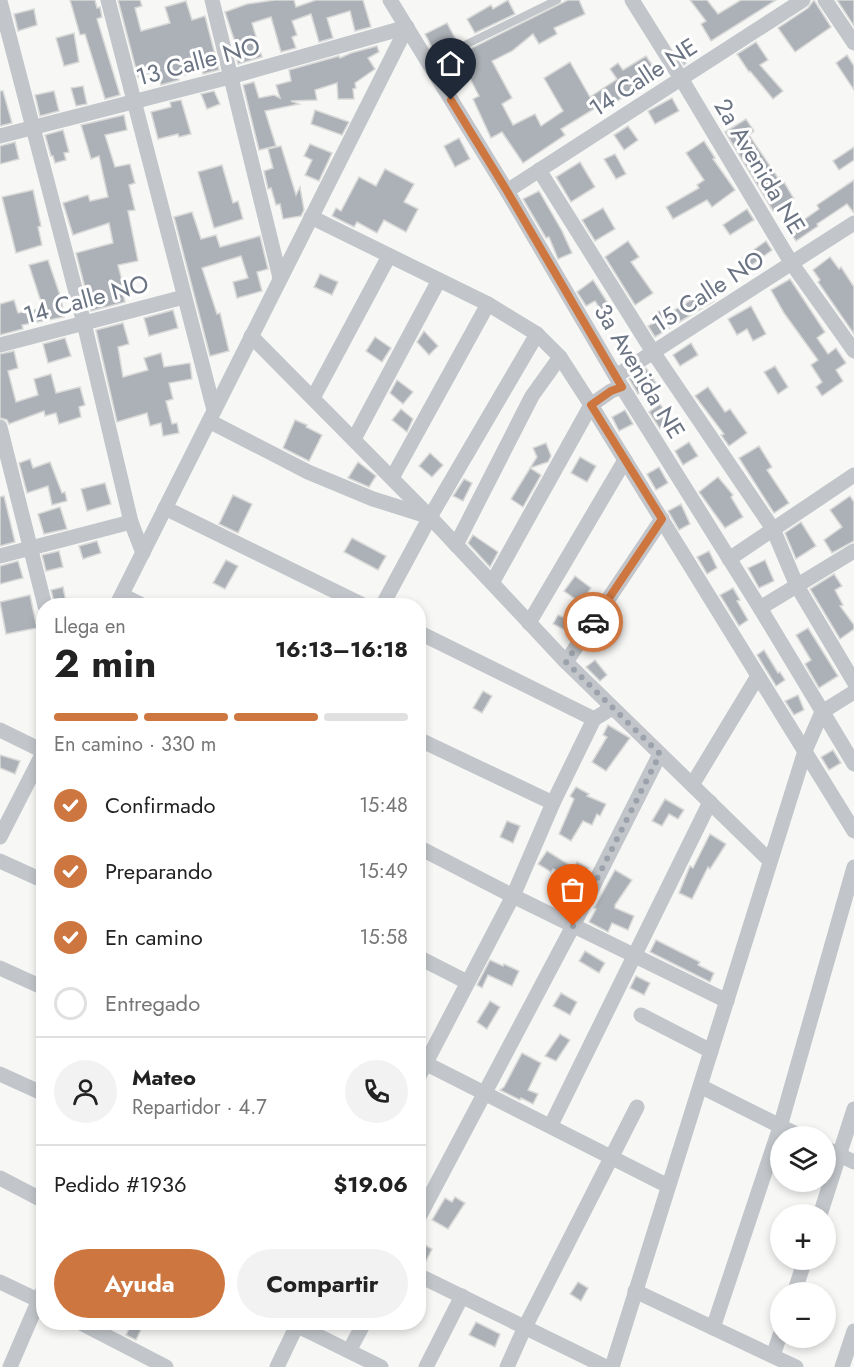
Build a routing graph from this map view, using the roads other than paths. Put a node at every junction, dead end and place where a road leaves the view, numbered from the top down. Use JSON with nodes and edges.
{"nodes":[{"id":1,"x":108,"y":0,"type":"edge"},
{"id":2,"x":212,"y":0,"type":"edge"},
{"id":3,"x":390,"y":0,"type":"edge"},
{"id":4,"x":557,"y":0,"type":"edge"},
{"id":5,"x":632,"y":0,"type":"edge"},
{"id":6,"x":803,"y":0,"type":"edge"},
{"id":7,"x":825,"y":0,"type":"edge"},
{"id":8,"x":0,"y":1,"type":"edge"},
{"id":9,"x":406,"y":27,"type":"junction"},
{"id":10,"x":854,"y":44,"type":"edge"},
{"id":11,"x":428,"y":63,"type":"junction"},
{"id":12,"x":230,"y":77,"type":"junction"},
{"id":13,"x":682,"y":80,"type":"junction"},
{"id":14,"x":134,"y":102,"type":"junction"},
{"id":15,"x":33,"y":127,"type":"junction"},
{"id":16,"x":0,"y":136,"type":"edge"},
{"id":17,"x":539,"y":170,"type":"junction"},
{"id":18,"x":507,"y":191,"type":"junction"},
{"id":19,"x":311,"y":217,"type":"junction"},
{"id":20,"x":854,"y":223,"type":"edge"},
{"id":21,"x":389,"y":256,"type":"junction"},
{"id":22,"x":792,"y":264,"type":"junction"},
{"id":23,"x":280,"y":278,"type":"junction"},
{"id":24,"x":439,"y":280,"type":"junction"},
{"id":25,"x":184,"y":297,"type":"junction"},
{"id":26,"x":488,"y":304,"type":"junction"},
{"id":27,"x":84,"y":323,"type":"junction"},
{"id":28,"x":537,"y":334,"type":"junction"},
{"id":29,"x":251,"y":336,"type":"junction"},
{"id":30,"x":0,"y":345,"type":"edge"},
{"id":31,"x":854,"y":351,"type":"edge"},
{"id":32,"x":653,"y":352,"type":"junction"},
{"id":33,"x":560,"y":357,"type":"junction"},
{"id":34,"x":619,"y":381,"type":"junction"},
{"id":35,"x":313,"y":398,"type":"junction"},
{"id":36,"x":591,"y":405,"type":"junction"},
{"id":37,"x":212,"y":416,"type":"junction"},
{"id":38,"x":0,"y":427,"type":"edge"},
{"id":39,"x":354,"y":439,"type":"junction"},
{"id":40,"x":625,"y":460,"type":"junction"},
{"id":41,"x":854,"y":475,"type":"edge"},
{"id":42,"x":392,"y":478,"type":"junction"},
{"id":43,"x":165,"y":508,"type":"junction"},
{"id":44,"x":430,"y":517,"type":"junction"},
{"id":45,"x":662,"y":519,"type":"junction"},
{"id":46,"x":131,"y":522,"type":"junction"},
{"id":47,"x":773,"y":529,"type":"junction"},
{"id":48,"x":456,"y":545,"type":"junction"},
{"id":49,"x":31,"y":549,"type":"junction"},
{"id":50,"x":854,"y":551,"type":"edge"},
{"id":51,"x":142,"y":553,"type":"junction"},
{"id":52,"x":0,"y":556,"type":"edge"},
{"id":53,"x":729,"y":559,"type":"junction"},
{"id":54,"x":492,"y":583,"type":"junction"},
{"id":55,"x":796,"y":586,"type":"junction"},
{"id":56,"x":43,"y":598,"type":"edge"},
{"id":57,"x":120,"y":598,"type":"edge"},
{"id":58,"x":349,"y":598,"type":"edge"},
{"id":59,"x":386,"y":598,"type":"edge"},
{"id":60,"x":760,"y":608,"type":"junction"},
{"id":61,"x":529,"y":622,"type":"junction"},
{"id":62,"x":426,"y":636,"type":"edge"},
{"id":63,"x":566,"y":662,"type":"junction"},
{"id":64,"x":758,"y":676,"type":"junction"},
{"id":65,"x":854,"y":682,"type":"edge"},
{"id":66,"x":854,"y":692,"type":"edge"},
{"id":67,"x":612,"y":708,"type":"junction"},
{"id":68,"x":822,"y":712,"type":"junction"},
{"id":69,"x":594,"y":719,"type":"junction"},
{"id":70,"x":0,"y":730,"type":"edge"},
{"id":71,"x":426,"y":743,"type":"edge"},
{"id":72,"x":805,"y":751,"type":"junction"},
{"id":73,"x":36,"y":754,"type":"edge"},
{"id":74,"x":660,"y":754,"type":"junction"},
{"id":75,"x":854,"y":764,"type":"edge"},
{"id":76,"x":36,"y":769,"type":"edge"},
{"id":77,"x":692,"y":785,"type":"junction"},
{"id":78,"x":710,"y":802,"type":"junction"},
{"id":79,"x":553,"y":803,"type":"junction"},
{"id":80,"x":854,"y":831,"type":"edge"},
{"id":81,"x":0,"y":837,"type":"edge"},
{"id":82,"x":426,"y":851,"type":"edge"},
{"id":83,"x":0,"y":861,"type":"edge"},
{"id":84,"x":770,"y":861,"type":"junction"},
{"id":85,"x":854,"y":867,"type":"edge"},
{"id":86,"x":36,"y":877,"type":"edge"},
{"id":87,"x":513,"y":896,"type":"junction"},
{"id":88,"x":573,"y":926,"type":"junction"},
{"id":89,"x":633,"y":955,"type":"junction"},
{"id":90,"x":426,"y":961,"type":"edge"},
{"id":91,"x":0,"y":968,"type":"edge"},
{"id":92,"x":467,"y":982,"type":"junction"},
{"id":93,"x":36,"y":984,"type":"edge"},
{"id":94,"x":727,"y":1001,"type":"junction"},
{"id":95,"x":641,"y":1015,"type":"dead end"},
{"id":96,"x":711,"y":1051,"type":"junction"},
{"id":97,"x":426,"y":1055,"type":"edge"},
{"id":98,"x":426,"y":1064,"type":"edge"},
{"id":99,"x":0,"y":1074,"type":"edge"},
{"id":100,"x":700,"y":1086,"type":"junction"},
{"id":101,"x":36,"y":1090,"type":"edge"},
{"id":102,"x":484,"y":1095,"type":"junction"},
{"id":103,"x":637,"y":1107,"type":"dead end"},
{"id":104,"x":854,"y":1110,"type":"edge"},
{"id":105,"x":551,"y":1125,"type":"junction"},
{"id":106,"x":780,"y":1126,"type":"joint"},
{"id":107,"x":770,"y":1156,"type":"edge"},
{"id":108,"x":612,"y":1157,"type":"junction"},
{"id":109,"x":847,"y":1158,"type":"edge"},
{"id":110,"x":0,"y":1178,"type":"edge"},
{"id":111,"x":668,"y":1186,"type":"junction"},
{"id":112,"x":36,"y":1197,"type":"edge"},
{"id":113,"x":426,"y":1204,"type":"edge"},
{"id":114,"x":825,"y":1204,"type":"edge"},
{"id":115,"x":426,"y":1279,"type":"edge"},
{"id":116,"x":0,"y":1282,"type":"edge"},
{"id":117,"x":635,"y":1291,"type":"junction"},
{"id":118,"x":36,"y":1295,"type":"edge"},
{"id":119,"x":462,"y":1296,"type":"junction"},
{"id":120,"x":36,"y":1310,"type":"edge"},
{"id":121,"x":525,"y":1327,"type":"junction"},
{"id":122,"x":713,"y":1328,"type":"junction"},
{"id":123,"x":95,"y":1330,"type":"edge"},
{"id":124,"x":293,"y":1330,"type":"edge"},
{"id":125,"x":308,"y":1330,"type":"edge"},
{"id":126,"x":360,"y":1330,"type":"edge"},
{"id":127,"x":854,"y":1331,"type":"edge"},
{"id":128,"x":776,"y":1348,"type":"edge"},
{"id":129,"x":349,"y":1351,"type":"junction"},
{"id":130,"x":773,"y":1356,"type":"junction"},
{"id":131,"x":10,"y":1367,"type":"edge"},
{"id":132,"x":166,"y":1367,"type":"edge"},
{"id":133,"x":277,"y":1367,"type":"edge"},
{"id":134,"x":381,"y":1367,"type":"edge"},
{"id":135,"x":426,"y":1367,"type":"edge"},
{"id":136,"x":507,"y":1367,"type":"edge"},
{"id":137,"x":606,"y":1367,"type":"edge"},
{"id":138,"x":612,"y":1367,"type":"edge"},
{"id":139,"x":796,"y":1367,"type":"edge"},
{"id":140,"x":842,"y":1367,"type":"edge"}],
"edges":[{"from":1,"to":14,"type":"street"},
{"from":2,"to":12,"type":"street"},
{"from":3,"to":9,"type":"street","name":"3a Avenida NE"},
{"from":4,"to":11,"type":"lane"},
{"from":5,"to":13,"type":"street","name":"2a Avenida NE"},
{"from":6,"to":13,"type":"street","name":"14 Calle NE"},
{"from":7,"to":10,"type":"street"},
{"from":8,"to":15,"type":"street"},
{"from":9,"to":11,"type":"street","name":"3a Avenida NE"},
{"from":9,"to":12,"type":"street","name":"13 Calle NO"},
{"from":9,"to":19,"type":"street"},
{"from":11,"to":18,"type":"street","name":"3a Avenida NE"},
{"from":12,"to":14,"type":"street","name":"13 Calle NO"},
{"from":12,"to":23,"type":"street"},
{"from":13,"to":17,"type":"street","name":"14 Calle NE"},
{"from":13,"to":22,"type":"street","name":"2a Avenida NE"},
{"from":14,"to":15,"type":"street","name":"13 Calle NO"},
{"from":14,"to":25,"type":"street"},
{"from":15,"to":16,"type":"street","name":"13 Calle NO"},
{"from":15,"to":27,"type":"street"},
{"from":17,"to":18,"type":"street","name":"14 Calle NE"},
{"from":17,"to":32,"type":"street","name":"3a Avenida NE"},
{"from":18,"to":34,"type":"street","name":"3a Avenida NE"},
{"from":19,"to":21,"type":"street"},
{"from":19,"to":23,"type":"street"},
{"from":20,"to":22,"type":"street","name":"15 Calle NO"},
{"from":21,"to":24,"type":"street"},
{"from":21,"to":35,"type":"street"},
{"from":22,"to":31,"type":"street","name":"2a Avenida NE"},
{"from":22,"to":32,"type":"street","name":"15 Calle NO"},
{"from":23,"to":29,"type":"street"},
{"from":24,"to":26,"type":"street"},
{"from":24,"to":39,"type":"street"},
{"from":25,"to":27,"type":"street","name":"14 Calle NO"},
{"from":25,"to":37,"type":"street"},
{"from":26,"to":28,"type":"street"},
{"from":26,"to":42,"type":"street"},
{"from":27,"to":30,"type":"street","name":"14 Calle NO"},
{"from":27,"to":46,"type":"street"},
{"from":28,"to":33,"type":"street"},
{"from":28,"to":44,"type":"street"},
{"from":29,"to":35,"type":"street"},
{"from":29,"to":37,"type":"street"},
{"from":32,"to":34,"type":"street","name":"15 Calle NO"},
{"from":32,"to":47,"type":"street","name":"3a Avenida NE"},
{"from":33,"to":36,"type":"street"},
{"from":33,"to":48,"type":"street"},
{"from":34,"to":36,"type":"street","name":"15 Calle NO"},
{"from":34,"to":53,"type":"street","name":"3a Avenida NE"},
{"from":35,"to":39,"type":"street"},
{"from":36,"to":40,"type":"street"},
{"from":36,"to":54,"type":"street"},
{"from":37,"to":43,"type":"street"},
{"from":37,"to":44,"type":"street"},
{"from":38,"to":49,"type":"street"},
{"from":39,"to":42,"type":"street"},
{"from":40,"to":45,"type":"street"},
{"from":40,"to":61,"type":"street"},
{"from":41,"to":47,"type":"street"},
{"from":42,"to":44,"type":"street"},
{"from":43,"to":51,"type":"street"},
{"from":43,"to":58,"type":"street"},
{"from":44,"to":48,"type":"street"},
{"from":44,"to":59,"type":"street"},
{"from":45,"to":63,"type":"street"},
{"from":45,"to":64,"type":"street"},
{"from":46,"to":49,"type":"street"},
{"from":46,"to":51,"type":"street"},
{"from":47,"to":53,"type":"street"},
{"from":47,"to":55,"type":"street","name":"3a Avenida NE"},
{"from":48,"to":54,"type":"street"},
{"from":49,"to":52,"type":"street"},
{"from":49,"to":56,"type":"street"},
{"from":50,"to":55,"type":"street"},
{"from":51,"to":57,"type":"street"},
{"from":53,"to":60,"type":"street","name":"3a Avenida NE"},
{"from":54,"to":61,"type":"street"},
{"from":55,"to":60,"type":"street"},
{"from":55,"to":65,"type":"street","name":"3a Avenida NE"},
{"from":60,"to":68,"type":"street","name":"3a Avenida NE"},
{"from":61,"to":63,"type":"street"},
{"from":62,"to":69,"type":"street"},
{"from":63,"to":67,"type":"street"},
{"from":64,"to":72,"type":"street"},
{"from":64,"to":77,"type":"street"},
{"from":66,"to":68,"type":"street"},
{"from":67,"to":69,"type":"street"},
{"from":67,"to":74,"type":"street"},
{"from":68,"to":72,"type":"street"},
{"from":68,"to":75,"type":"street","name":"3a Avenida NE"},
{"from":69,"to":79,"type":"street"},
{"from":70,"to":73,"type":"street"},
{"from":71,"to":79,"type":"street"},
{"from":72,"to":80,"type":"street"},
{"from":72,"to":84,"type":"street"},
{"from":74,"to":77,"type":"street"},
{"from":74,"to":88,"type":"street"},
{"from":76,"to":81,"type":"street"},
{"from":77,"to":78,"type":"street"},
{"from":78,"to":84,"type":"street"},
{"from":78,"to":89,"type":"street"},
{"from":79,"to":87,"type":"street"},
{"from":82,"to":87,"type":"street"},
{"from":83,"to":86,"type":"street"},
{"from":84,"to":94,"type":"street"},
{"from":85,"to":106,"type":"street"},
{"from":87,"to":88,"type":"street"},
{"from":87,"to":92,"type":"street"},
{"from":88,"to":89,"type":"street"},
{"from":88,"to":102,"type":"street"},
{"from":89,"to":94,"type":"street"},
{"from":89,"to":105,"type":"street"},
{"from":90,"to":92,"type":"street"},
{"from":91,"to":93,"type":"street"},
{"from":92,"to":97,"type":"street"},
{"from":94,"to":96,"type":"street"},
{"from":95,"to":96,"type":"street"},
{"from":96,"to":100,"type":"street"},
{"from":98,"to":102,"type":"street"},
{"from":99,"to":101,"type":"street"},
{"from":100,"to":106,"type":"street"},
{"from":100,"to":111,"type":"street"},
{"from":102,"to":105,"type":"street"},
{"from":102,"to":113,"type":"street"},
{"from":103,"to":108,"type":"street"},
{"from":104,"to":109,"type":"street"},
{"from":105,"to":108,"type":"street"},
{"from":107,"to":122,"type":"street"},
{"from":108,"to":111,"type":"street"},
{"from":108,"to":121,"type":"street"},
{"from":109,"to":114,"type":"street"},
{"from":110,"to":112,"type":"street"},
{"from":111,"to":117,"type":"street"},
{"from":115,"to":119,"type":"street"},
{"from":116,"to":118,"type":"street"},
{"from":117,"to":122,"type":"street"},
{"from":117,"to":138,"type":"street"},
{"from":119,"to":121,"type":"street"},
{"from":119,"to":135,"type":"street"},
{"from":120,"to":131,"type":"street"},
{"from":121,"to":136,"type":"street"},
{"from":121,"to":137,"type":"street"},
{"from":122,"to":130,"type":"street"},
{"from":123,"to":132,"type":"street"},
{"from":124,"to":133,"type":"street"},
{"from":125,"to":129,"type":"street"},
{"from":126,"to":129,"type":"street"},
{"from":127,"to":140,"type":"street"},
{"from":128,"to":130,"type":"street"},
{"from":129,"to":134,"type":"street"},
{"from":130,"to":139,"type":"street"}]}
